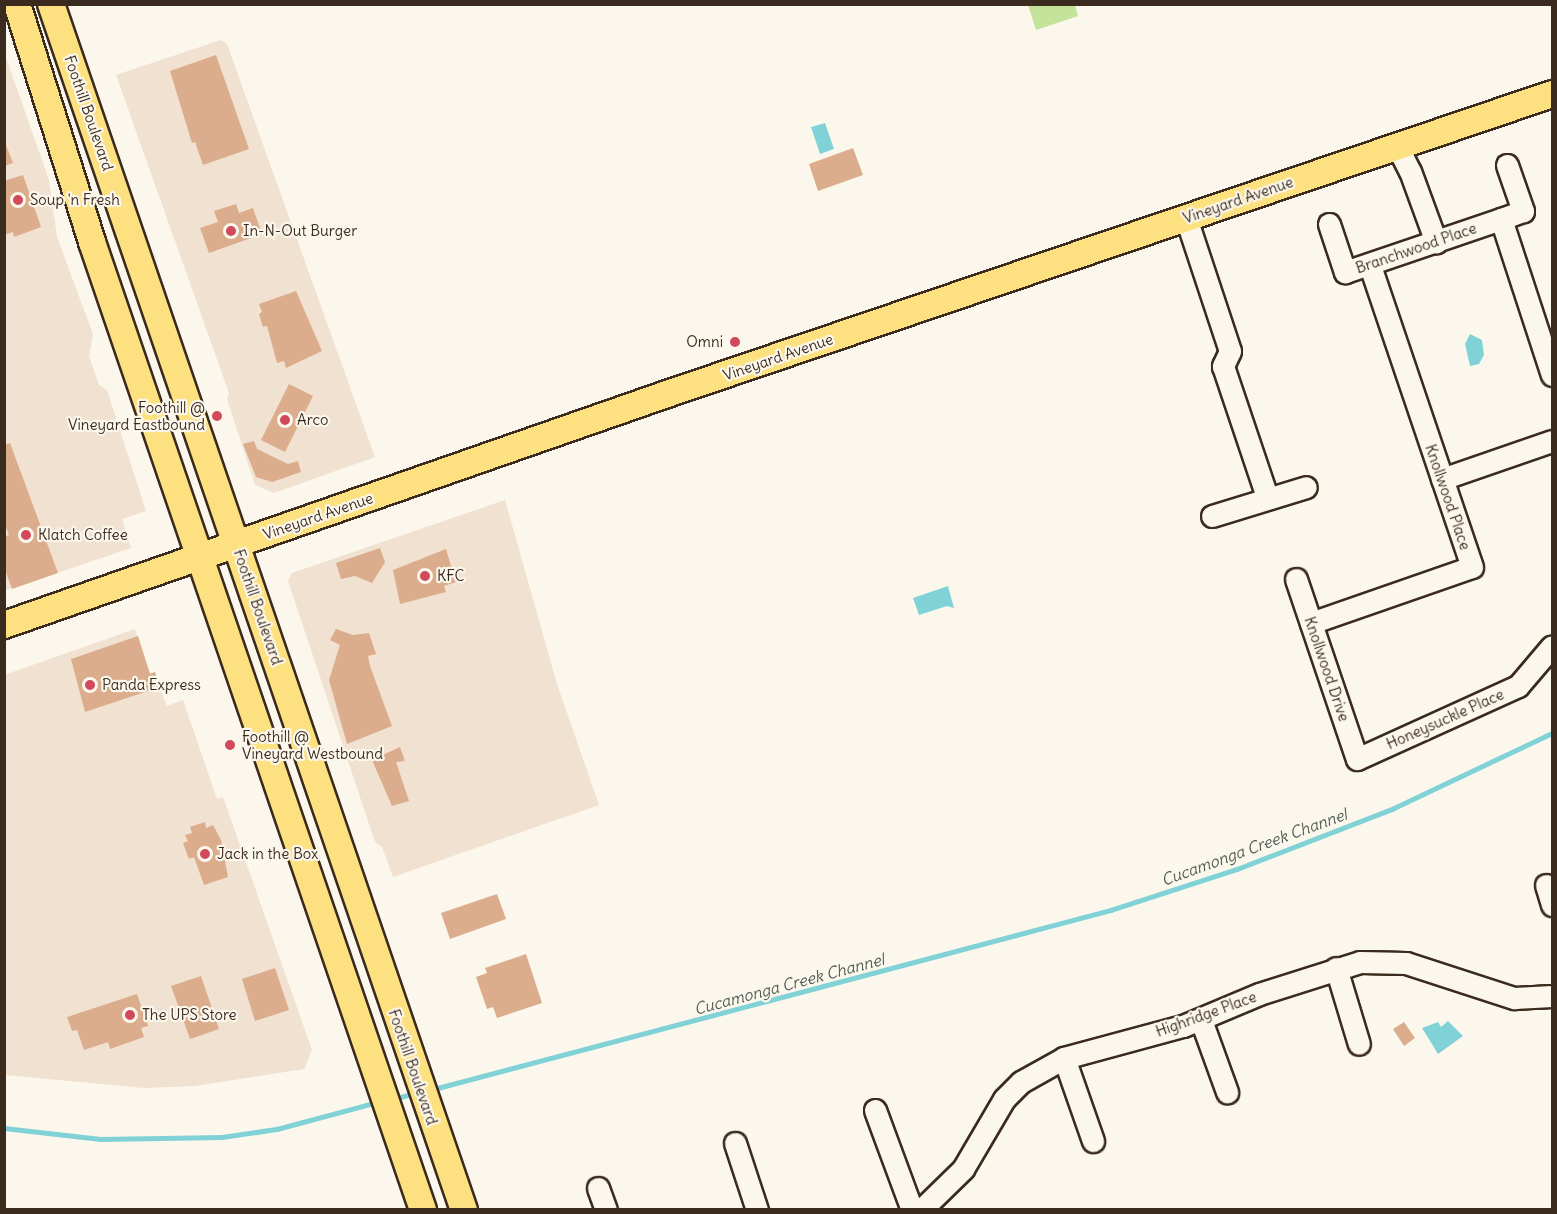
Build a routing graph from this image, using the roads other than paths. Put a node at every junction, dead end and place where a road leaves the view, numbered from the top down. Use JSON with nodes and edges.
{"nodes":[{"id":1,"x":17,"y":4,"type":"edge"},
{"id":2,"x":51,"y":4,"type":"edge"},
{"id":3,"x":1552,"y":94,"type":"edge"},
{"id":4,"x":1397,"y":146,"type":"junction"},
{"id":5,"x":1507,"y":165,"type":"dead end"},
{"id":6,"x":1186,"y":218,"type":"junction"},
{"id":7,"x":1501,"y":219,"type":"junction"},
{"id":8,"x":1329,"y":224,"type":"dead end"},
{"id":9,"x":1436,"y":242,"type":"junction"},
{"id":10,"x":1370,"y":265,"type":"junction"},
{"id":11,"x":1552,"y":375,"type":"edge"},
{"id":12,"x":1552,"y":441,"type":"edge"},
{"id":13,"x":1442,"y":479,"type":"junction"},
{"id":14,"x":1306,"y":487,"type":"dead end"},
{"id":15,"x":1268,"y":497,"type":"junction"},
{"id":16,"x":1212,"y":516,"type":"dead end"},
{"id":17,"x":237,"y":544,"type":"junction"},
{"id":18,"x":202,"y":558,"type":"junction"},
{"id":19,"x":1296,"y":579,"type":"dead end"},
{"id":20,"x":1311,"y":623,"type":"junction"},
{"id":21,"x":4,"y":625,"type":"edge"},
{"id":22,"x":1552,"y":646,"type":"edge"},
{"id":23,"x":1357,"y":759,"type":"joint"},
{"id":24,"x":1336,"y":968,"type":"junction"},
{"id":25,"x":1552,"y":996,"type":"edge"},
{"id":26,"x":1201,"y":1020,"type":"junction"},
{"id":27,"x":1359,"y":1044,"type":"dead end"},
{"id":28,"x":1064,"y":1058,"type":"junction"},
{"id":29,"x":1227,"y":1092,"type":"dead end"},
{"id":30,"x":875,"y":1110,"type":"dead end"},
{"id":31,"x":1093,"y":1141,"type":"dead end"},
{"id":32,"x":735,"y":1143,"type":"dead end"},
{"id":33,"x":598,"y":1188,"type":"dead end"},
{"id":34,"x":423,"y":1209,"type":"edge"},
{"id":35,"x":464,"y":1209,"type":"edge"},
{"id":36,"x":606,"y":1209,"type":"edge"},
{"id":37,"x":757,"y":1209,"type":"edge"},
{"id":38,"x":912,"y":1209,"type":"edge"},
{"id":39,"x":921,"y":1209,"type":"edge"}],
"edges":[{"from":1,"to":18,"type":"main road"},
{"from":2,"to":17,"type":"main road","name":"Foothill Boulevard"},
{"from":3,"to":4,"type":"main road","name":"Vineyard Avenue"},
{"from":4,"to":6,"type":"main road","name":"Vineyard Avenue"},
{"from":4,"to":9,"type":"street"},
{"from":5,"to":7,"type":"street","name":"Branchwood Place"},
{"from":6,"to":15,"type":"street"},
{"from":6,"to":17,"type":"main road","name":"Vineyard Avenue"},
{"from":7,"to":9,"type":"street","name":"Branchwood Place"},
{"from":7,"to":11,"type":"street"},
{"from":8,"to":10,"type":"street","name":"Branchwood Place"},
{"from":9,"to":10,"type":"street","name":"Branchwood Place"},
{"from":10,"to":13,"type":"street","name":"Knollwood Place"},
{"from":12,"to":13,"type":"street"},
{"from":13,"to":20,"type":"street","name":"Knollwood Place"},
{"from":14,"to":15,"type":"street"},
{"from":15,"to":16,"type":"street"},
{"from":17,"to":18,"type":"main road","name":"Vineyard Avenue"},
{"from":17,"to":35,"type":"main road","name":"Foothill Boulevard"},
{"from":18,"to":21,"type":"main road","name":"Vineyard Avenue"},
{"from":18,"to":34,"type":"main road"},
{"from":19,"to":20,"type":"street","name":"Knollwood Drive"},
{"from":20,"to":23,"type":"street","name":"Knollwood Drive"},
{"from":22,"to":23,"type":"street","name":"Honeysuckle Place"},
{"from":24,"to":25,"type":"street","name":"Highridge Place"},
{"from":24,"to":26,"type":"street","name":"Highridge Place"},
{"from":24,"to":27,"type":"street"},
{"from":26,"to":28,"type":"street","name":"Highridge Place"},
{"from":26,"to":29,"type":"street"},
{"from":28,"to":31,"type":"street"},
{"from":28,"to":39,"type":"street","name":"Highridge Place"},
{"from":30,"to":38,"type":"street"},
{"from":32,"to":37,"type":"street"},
{"from":33,"to":36,"type":"street"}]}
